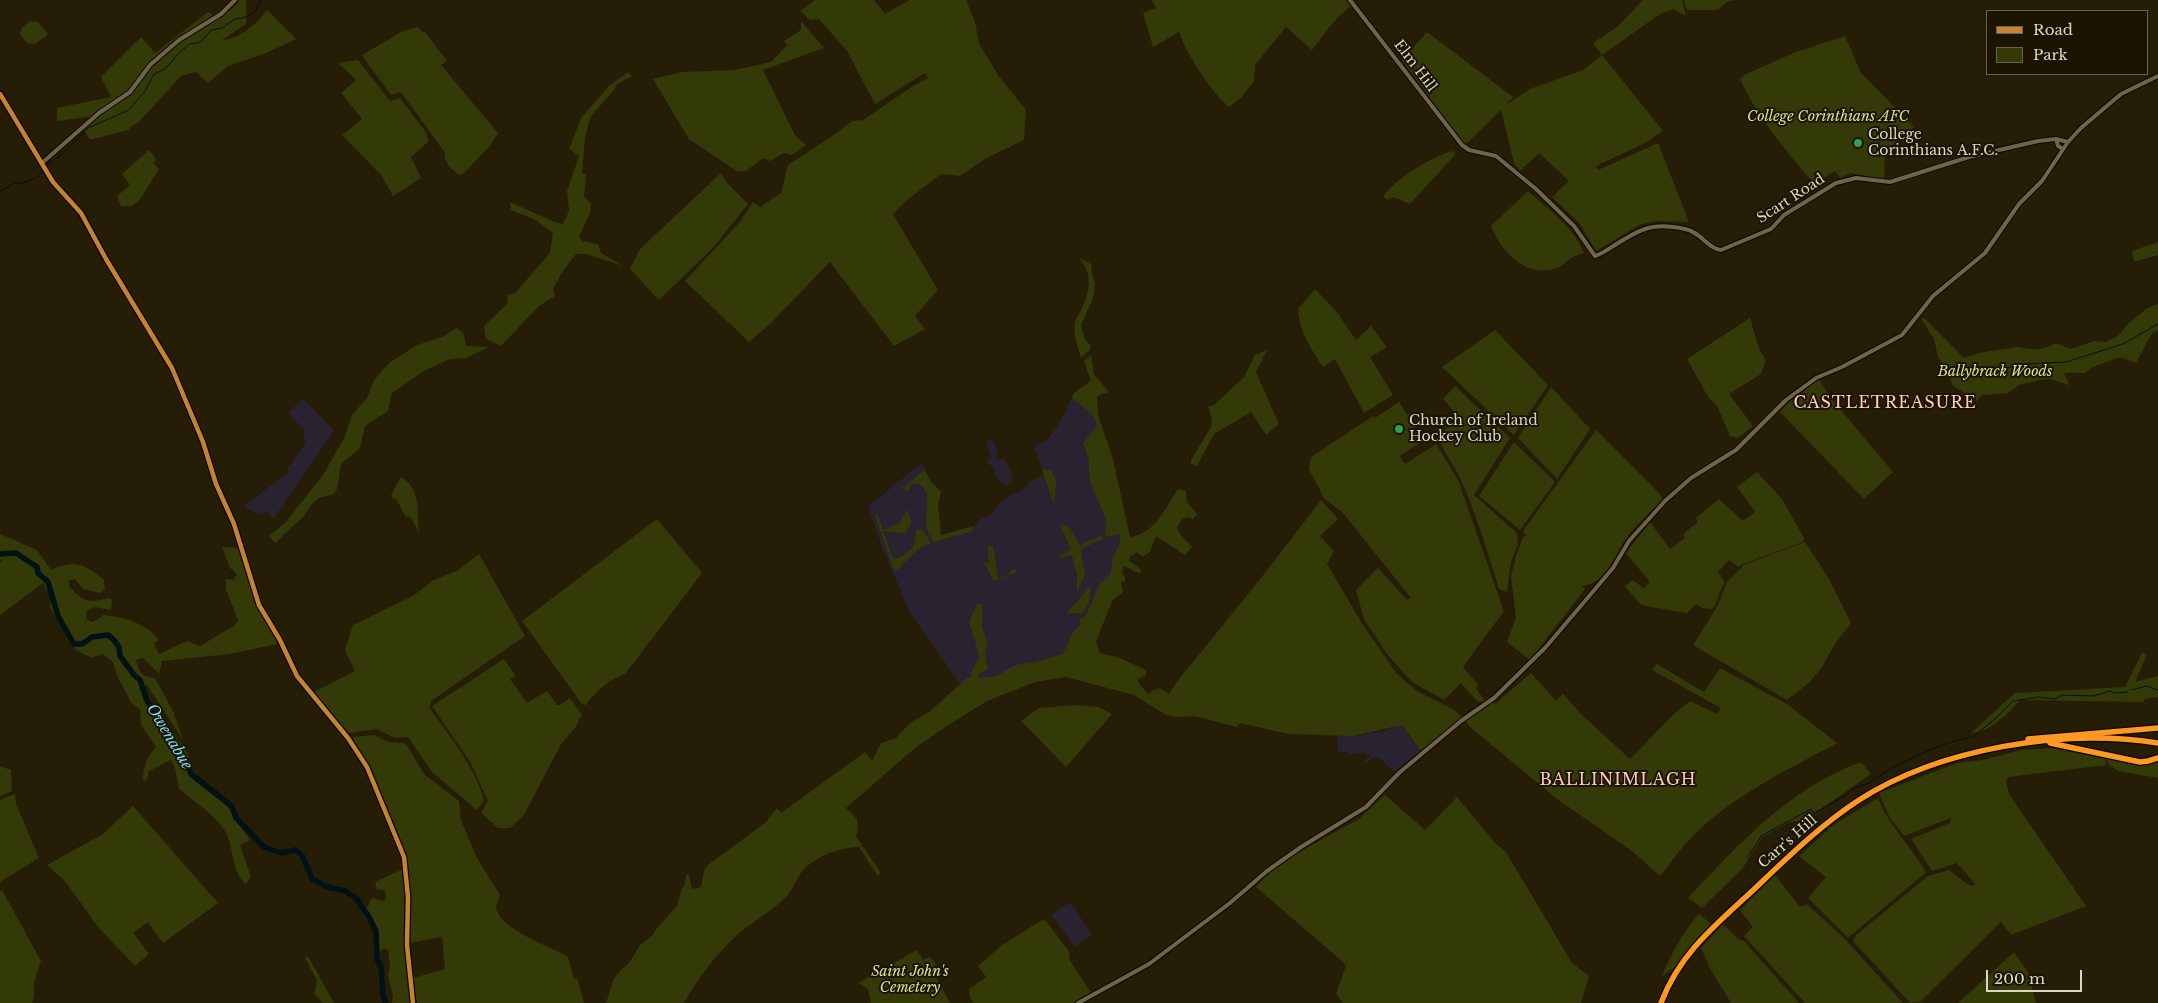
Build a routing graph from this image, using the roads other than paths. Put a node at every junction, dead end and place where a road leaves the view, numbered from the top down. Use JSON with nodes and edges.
{"nodes":[{"id":1,"x":235,"y":0,"type":"edge"},
{"id":2,"x":1350,"y":0,"type":"edge"},
{"id":3,"x":2158,"y":76,"type":"edge"},
{"id":4,"x":0,"y":94,"type":"edge"},
{"id":5,"x":2056,"y":140,"type":"junction"},
{"id":6,"x":2068,"y":142,"type":"junction"},
{"id":7,"x":1462,"y":145,"type":"joint"},
{"id":8,"x":2063,"y":149,"type":"junction"},
{"id":9,"x":44,"y":166,"type":"junction"},
{"id":10,"x":2158,"y":728,"type":"edge"},
{"id":11,"x":2158,"y":743,"type":"edge"},
{"id":12,"x":1973,"y":754,"type":"junction"},
{"id":13,"x":2158,"y":758,"type":"edge"},
{"id":14,"x":413,"y":1003,"type":"edge"},
{"id":15,"x":1078,"y":1003,"type":"edge"},
{"id":16,"x":1660,"y":1003,"type":"edge"}],
"edges":[{"from":1,"to":9,"type":"street"},
{"from":2,"to":7,"type":"street","name":"Elm Hill"},
{"from":3,"to":6,"type":"street"},
{"from":4,"to":9,"type":"main road"},
{"from":5,"to":6,"type":"street"},
{"from":5,"to":7,"type":"street","name":"Scart Road"},
{"from":5,"to":8,"type":"street"},
{"from":6,"to":8,"type":"street"},
{"from":8,"to":15,"type":"street"},
{"from":9,"to":14,"type":"main road"},
{"from":10,"to":12,"type":"highway"},
{"from":11,"to":12,"type":"highway"},
{"from":12,"to":13,"type":"highway"},
{"from":12,"to":16,"type":"highway","name":"Carr's Hill"}]}
